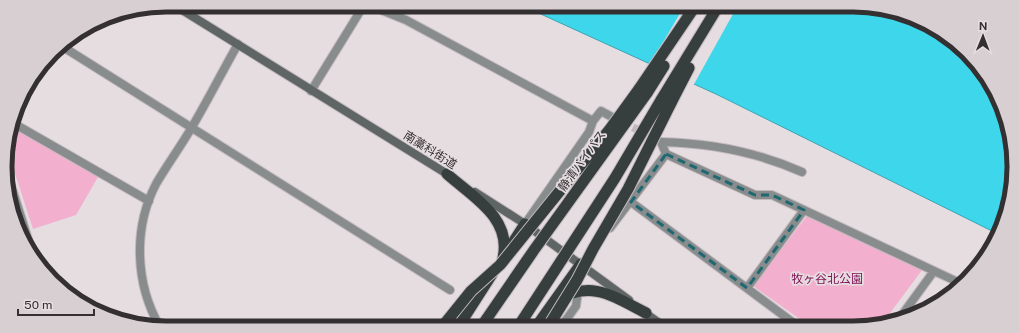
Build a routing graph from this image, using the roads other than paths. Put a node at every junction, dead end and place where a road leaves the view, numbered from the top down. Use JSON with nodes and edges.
{"nodes":[{"id":1,"x":185,"y":12,"type":"edge"},
{"id":2,"x":360,"y":12,"type":"edge"},
{"id":3,"x":386,"y":12,"type":"edge"},
{"id":4,"x":692,"y":12,"type":"edge"},
{"id":5,"x":693,"y":12,"type":"edge"},
{"id":6,"x":715,"y":12,"type":"edge"},
{"id":7,"x":715,"y":12,"type":"edge"},
{"id":8,"x":238,"y":44,"type":"junction"},
{"id":9,"x":66,"y":49,"type":"edge"},
{"id":10,"x":311,"y":91,"type":"junction"},
{"id":11,"x":612,"y":117,"type":"dead end"},
{"id":12,"x":593,"y":121,"type":"junction"},
{"id":13,"x":17,"y":126,"type":"edge"},
{"id":14,"x":192,"y":127,"type":"junction"},
{"id":15,"x":666,"y":154,"type":"junction"},
{"id":16,"x":802,"y":172,"type":"dead end"},
{"id":17,"x":446,"y":174,"type":"junction"},
{"id":18,"x":149,"y":201,"type":"junction"},
{"id":19,"x":631,"y":202,"type":"junction"},
{"id":20,"x":804,"y":210,"type":"junction"},
{"id":21,"x":525,"y":224,"type":"junction"},
{"id":22,"x":503,"y":258,"type":"junction"},
{"id":23,"x":581,"y":264,"type":"junction"},
{"id":24,"x":934,"y":272,"type":"junction"},
{"id":25,"x":956,"y":281,"type":"edge"},
{"id":26,"x":747,"y":288,"type":"junction"},
{"id":27,"x":450,"y":290,"type":"dead end"},
{"id":28,"x":578,"y":291,"type":"junction"},
{"id":29,"x":555,"y":301,"type":"junction"},
{"id":30,"x":906,"y":311,"type":"edge"},
{"id":31,"x":646,"y":313,"type":"junction"},
{"id":32,"x":157,"y":321,"type":"edge"},
{"id":33,"x":447,"y":321,"type":"edge"},
{"id":34,"x":462,"y":321,"type":"edge"},
{"id":35,"x":485,"y":321,"type":"edge"},
{"id":36,"x":522,"y":321,"type":"edge"},
{"id":37,"x":540,"y":321,"type":"edge"},
{"id":38,"x":552,"y":321,"type":"edge"},
{"id":39,"x":565,"y":321,"type":"edge"},
{"id":40,"x":657,"y":321,"type":"edge"},
{"id":41,"x":791,"y":321,"type":"edge"}],
"edges":[{"from":1,"to":8,"type":"main road","name":"南藁科街道"},
{"from":2,"to":10,"type":"street"},
{"from":3,"to":12,"type":"street"},
{"from":4,"to":33,"type":"highway","bridge":true},
{"from":5,"to":35,"type":"highway","name":"静清バイパス","bridge":true},
{"from":6,"to":36,"type":"highway","bridge":true},
{"from":7,"to":38,"type":"highway","bridge":true},
{"from":8,"to":10,"type":"main road","name":"南藁科街道"},
{"from":8,"to":14,"type":"street"},
{"from":9,"to":14,"type":"street"},
{"from":10,"to":17,"type":"main road","name":"南藁科街道"},
{"from":11,"to":12,"type":"street"},
{"from":12,"to":21,"type":"street"},
{"from":13,"to":18,"type":"street"},
{"from":14,"to":18,"type":"street"},
{"from":14,"to":27,"type":"street"},
{"from":15,"to":16,"type":"street"},
{"from":15,"to":19,"type":"street"},
{"from":15,"to":20,"type":"street"},
{"from":17,"to":21,"type":"main road","name":"南藁科街道"},
{"from":17,"to":22,"type":"highway"},
{"from":18,"to":32,"type":"street"},
{"from":19,"to":23,"type":"street"},
{"from":19,"to":26,"type":"street"},
{"from":20,"to":24,"type":"street"},
{"from":20,"to":26,"type":"street"},
{"from":21,"to":22,"type":"highway"},
{"from":21,"to":23,"type":"main road","name":"南藁科街道"},
{"from":22,"to":34,"type":"highway"},
{"from":23,"to":29,"type":"highway"},
{"from":23,"to":31,"type":"main road","name":"南藁科街道"},
{"from":24,"to":25,"type":"street"},
{"from":24,"to":30,"type":"street"},
{"from":26,"to":41,"type":"street"},
{"from":28,"to":29,"type":"highway"},
{"from":28,"to":31,"type":"highway"},
{"from":28,"to":39,"type":"street"},
{"from":29,"to":37,"type":"highway"},
{"from":31,"to":40,"type":"main road","name":"南藁科街道"}]}
